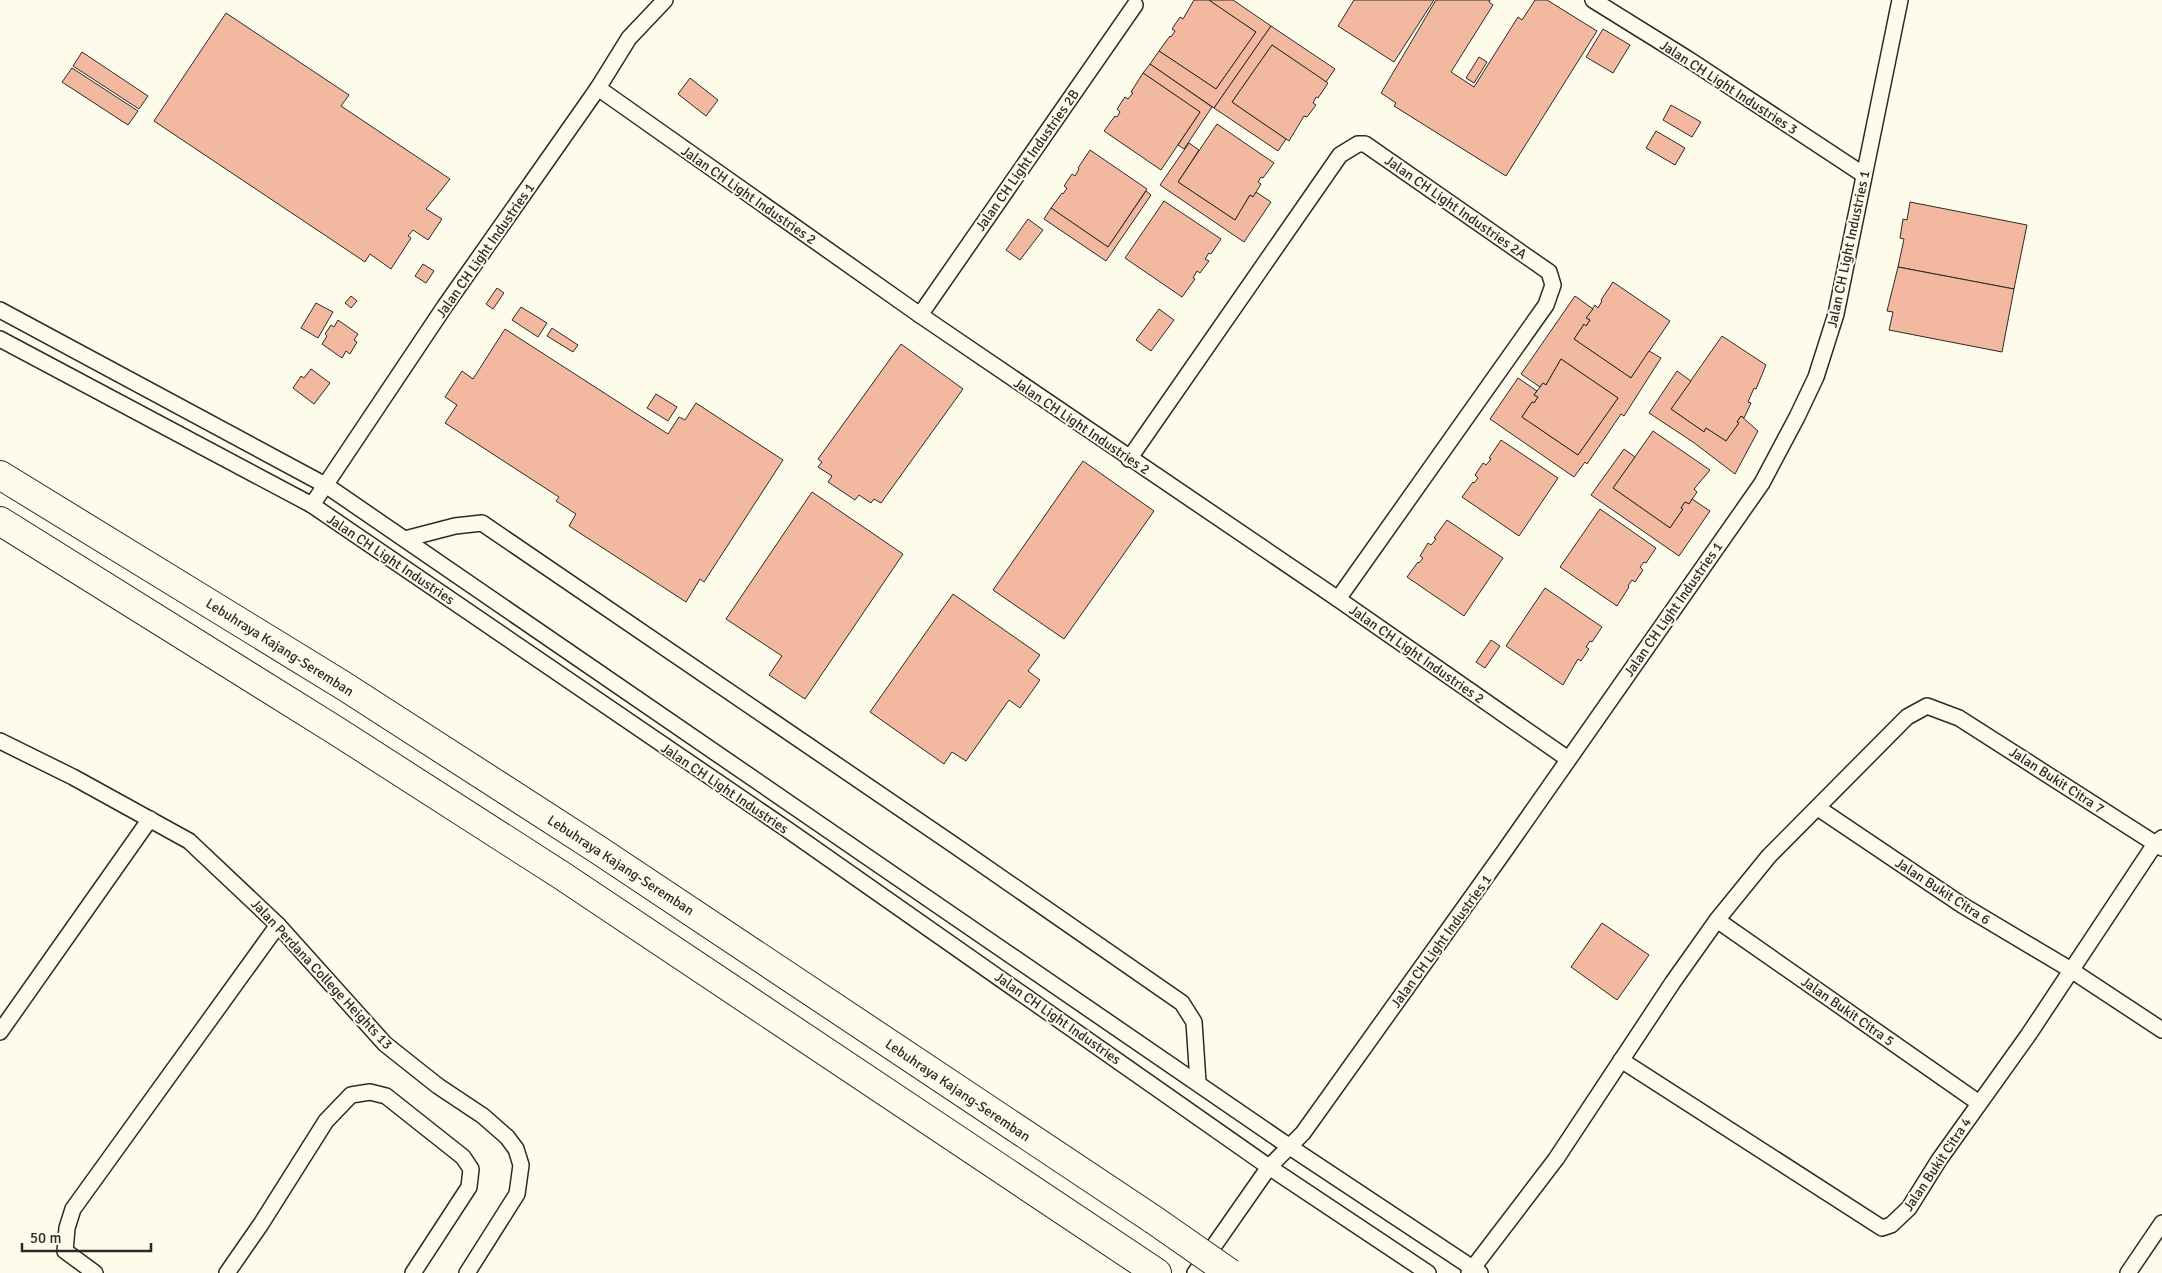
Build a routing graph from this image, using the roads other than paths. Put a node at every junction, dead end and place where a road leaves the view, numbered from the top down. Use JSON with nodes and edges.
{"nodes":[{"id":1,"x":666,"y":0,"type":"edge"},
{"id":2,"x":1593,"y":0,"type":"edge"},
{"id":3,"x":1900,"y":0,"type":"edge"},
{"id":4,"x":1135,"y":6,"type":"dead end"},
{"id":5,"x":598,"y":88,"type":"junction"},
{"id":6,"x":1864,"y":175,"type":"junction"},
{"id":7,"x":0,"y":310,"type":"edge"},
{"id":8,"x":920,"y":315,"type":"junction"},
{"id":9,"x":0,"y":339,"type":"edge"},
{"id":10,"x":1129,"y":459,"type":"junction"},
{"id":11,"x":0,"y":475,"type":"edge"},
{"id":12,"x":327,"y":486,"type":"junction"},
{"id":13,"x":312,"y":505,"type":"junction"},
{"id":14,"x":0,"y":521,"type":"edge"},
{"id":15,"x":405,"y":539,"type":"junction"},
{"id":16,"x":1338,"y":599,"type":"junction"},
{"id":17,"x":0,"y":741,"type":"edge"},
{"id":18,"x":1568,"y":759,"type":"junction"},
{"id":19,"x":1818,"y":808,"type":"junction"},
{"id":20,"x":150,"y":819,"type":"junction"},
{"id":21,"x":2160,"y":843,"type":"edge"},
{"id":22,"x":1717,"y":920,"type":"junction"},
{"id":23,"x":278,"y":925,"type":"junction"},
{"id":24,"x":2071,"y":970,"type":"junction"},
{"id":25,"x":2162,"y":1030,"type":"edge"},
{"id":26,"x":0,"y":1032,"type":"edge"},
{"id":27,"x":1621,"y":1060,"type":"junction"},
{"id":28,"x":1198,"y":1082,"type":"junction"},
{"id":29,"x":1979,"y":1103,"type":"junction"},
{"id":30,"x":1290,"y":1147,"type":"junction"},
{"id":31,"x":1269,"y":1167,"type":"junction"},
{"id":32,"x":2162,"y":1223,"type":"edge"},
{"id":33,"x":1474,"y":1271,"type":"edge"},
{"id":34,"x":95,"y":1273,"type":"edge"},
{"id":35,"x":227,"y":1273,"type":"edge"},
{"id":36,"x":413,"y":1273,"type":"edge"},
{"id":37,"x":466,"y":1273,"type":"edge"},
{"id":38,"x":1157,"y":1273,"type":"edge"},
{"id":39,"x":1195,"y":1273,"type":"edge"},
{"id":40,"x":1230,"y":1273,"type":"edge"},
{"id":41,"x":1428,"y":1273,"type":"edge"},
{"id":42,"x":2128,"y":1273,"type":"edge"}],
"edges":[{"from":1,"to":5,"type":"street","name":"Jalan CH Light Industries 1"},
{"from":2,"to":6,"type":"street","name":"Jalan CH Light Industries 3"},
{"from":3,"to":6,"type":"street","name":"Jalan CH Light Industries 1"},
{"from":4,"to":8,"type":"street","name":"Jalan CH Light Industries 2B"},
{"from":5,"to":8,"type":"street","name":"Jalan CH Light Industries 2"},
{"from":5,"to":12,"type":"street","name":"Jalan CH Light Industries 1"},
{"from":6,"to":18,"type":"street","name":"Jalan CH Light Industries 1"},
{"from":7,"to":12,"type":"street","name":"Jalan CH Light Industries"},
{"from":8,"to":10,"type":"street","name":"Jalan CH Light Industries 2"},
{"from":9,"to":13,"type":"street","name":"Jalan CH Light Industries"},
{"from":10,"to":16,"type":"street","name":"Jalan CH Light Industries 2"},
{"from":10,"to":16,"type":"street","name":"Jalan CH Light Industries 2A"},
{"from":11,"to":40,"type":"highway","name":"Lebuhraya Kajang-Seremban","bridge":true},
{"from":12,"to":13,"type":"street","name":"Jalan CH Light Industries 1"},
{"from":12,"to":15,"type":"street","name":"Jalan CH Light Industries"},
{"from":13,"to":31,"type":"street","name":"Jalan CH Light Industries"},
{"from":14,"to":38,"type":"highway"},
{"from":15,"to":28,"type":"street","name":"Jalan CH Light Industries"},
{"from":15,"to":28,"type":"street","name":"Jalan CH Light Industries"},
{"from":16,"to":18,"type":"street","name":"Jalan CH Light Industries 2"},
{"from":17,"to":20,"type":"street","name":"Jalan Perdana College Heights 13"},
{"from":18,"to":30,"type":"street","name":"Jalan CH Light Industries 1"},
{"from":19,"to":21,"type":"street","name":"Jalan Bukit Citra 7"},
{"from":19,"to":22,"type":"street","name":"Jalan Bukit Citra 7"},
{"from":19,"to":24,"type":"street","name":"Jalan Bukit Citra 6"},
{"from":20,"to":23,"type":"street","name":"Jalan Perdana College Heights 13"},
{"from":20,"to":26,"type":"street"},
{"from":21,"to":24,"type":"street","name":"Jalan Bukit Citra 4"},
{"from":22,"to":27,"type":"street","name":"Jalan Bukit Citra 7"},
{"from":22,"to":29,"type":"street","name":"Jalan Bukit Citra 5"},
{"from":23,"to":34,"type":"street"},
{"from":23,"to":37,"type":"street","name":"Jalan Perdana College Heights 13"},
{"from":24,"to":25,"type":"street","name":"Jalan Bukit Citra 6"},
{"from":24,"to":29,"type":"street","name":"Jalan Bukit Citra 4"},
{"from":27,"to":29,"type":"street","name":"Jalan Bukit Citra 4"},
{"from":27,"to":33,"type":"street","name":"Jalan Bukit Citra 7"},
{"from":28,"to":30,"type":"street","name":"Jalan CH Light Industries"},
{"from":30,"to":31,"type":"street","name":"Jalan CH Light Industries 1"},
{"from":30,"to":33,"type":"street","name":"Jalan CH Light Industries"},
{"from":31,"to":39,"type":"street","name":"Jalan CH Light Industries 1"},
{"from":31,"to":41,"type":"street","name":"Jalan CH Light Industries"},
{"from":32,"to":42,"type":"street"},
{"from":35,"to":36,"type":"street"}]}
